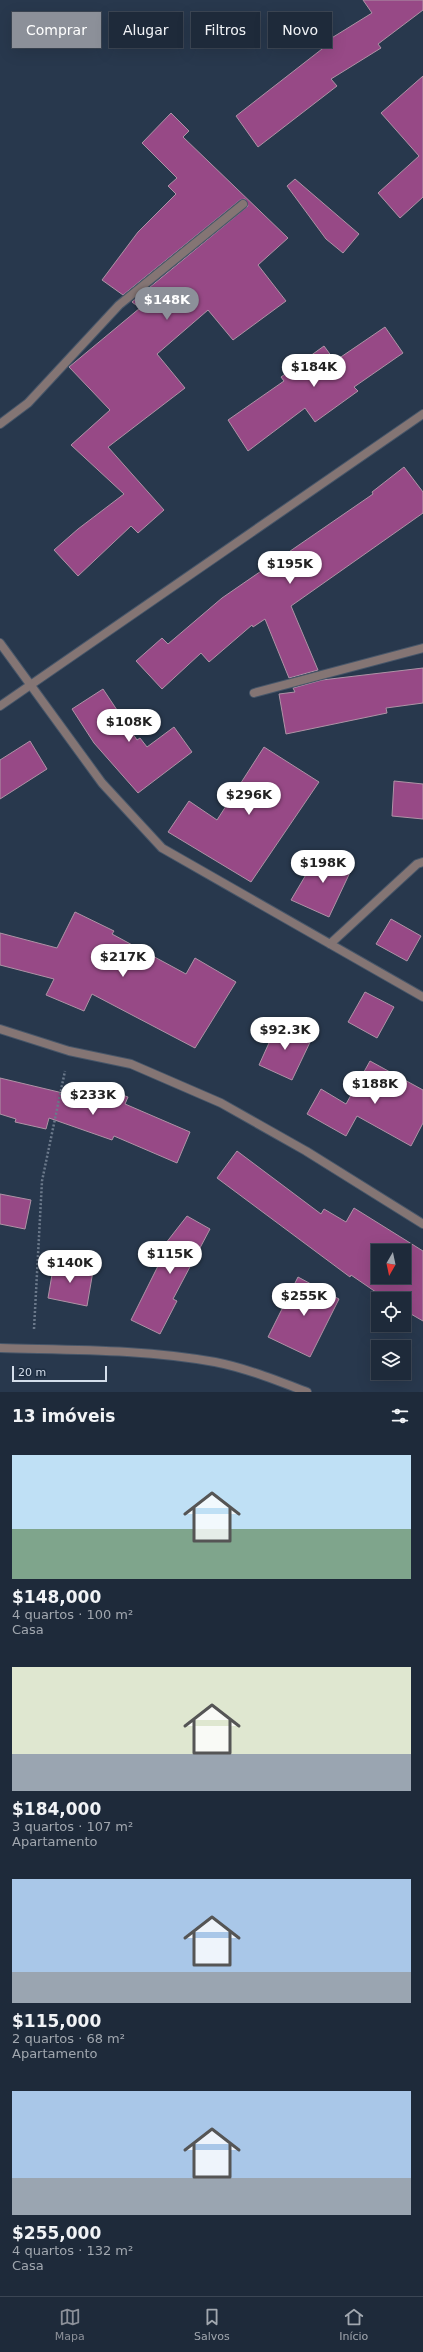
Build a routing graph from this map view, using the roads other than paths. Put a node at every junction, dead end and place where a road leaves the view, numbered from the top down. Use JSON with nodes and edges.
{"nodes":[{"id":1,"x":243,"y":204,"type":"dead end"},
{"id":2,"x":423,"y":414,"type":"edge"},
{"id":3,"x":0,"y":424,"type":"edge"},
{"id":4,"x":0,"y":643,"type":"edge"},
{"id":5,"x":423,"y":648,"type":"edge"},
{"id":6,"x":30,"y":684,"type":"junction"},
{"id":7,"x":254,"y":693,"type":"dead end"},
{"id":8,"x":0,"y":706,"type":"edge"},
{"id":9,"x":423,"y":862,"type":"edge"},
{"id":10,"x":330,"y":944,"type":"junction"},
{"id":11,"x":423,"y":997,"type":"edge"},
{"id":12,"x":0,"y":1029,"type":"edge"},
{"id":13,"x":423,"y":1224,"type":"edge"},
{"id":14,"x":0,"y":1348,"type":"edge"},
{"id":15,"x":307,"y":1392,"type":"edge"}],
"edges":[{"from":1,"to":3,"type":"street"},
{"from":2,"to":6,"type":"street"},
{"from":4,"to":6,"type":"street"},
{"from":5,"to":7,"type":"street"},
{"from":6,"to":8,"type":"street"},
{"from":6,"to":10,"type":"street"},
{"from":9,"to":10,"type":"street"},
{"from":10,"to":11,"type":"street"},
{"from":12,"to":13,"type":"street"},
{"from":14,"to":15,"type":"street"}]}
